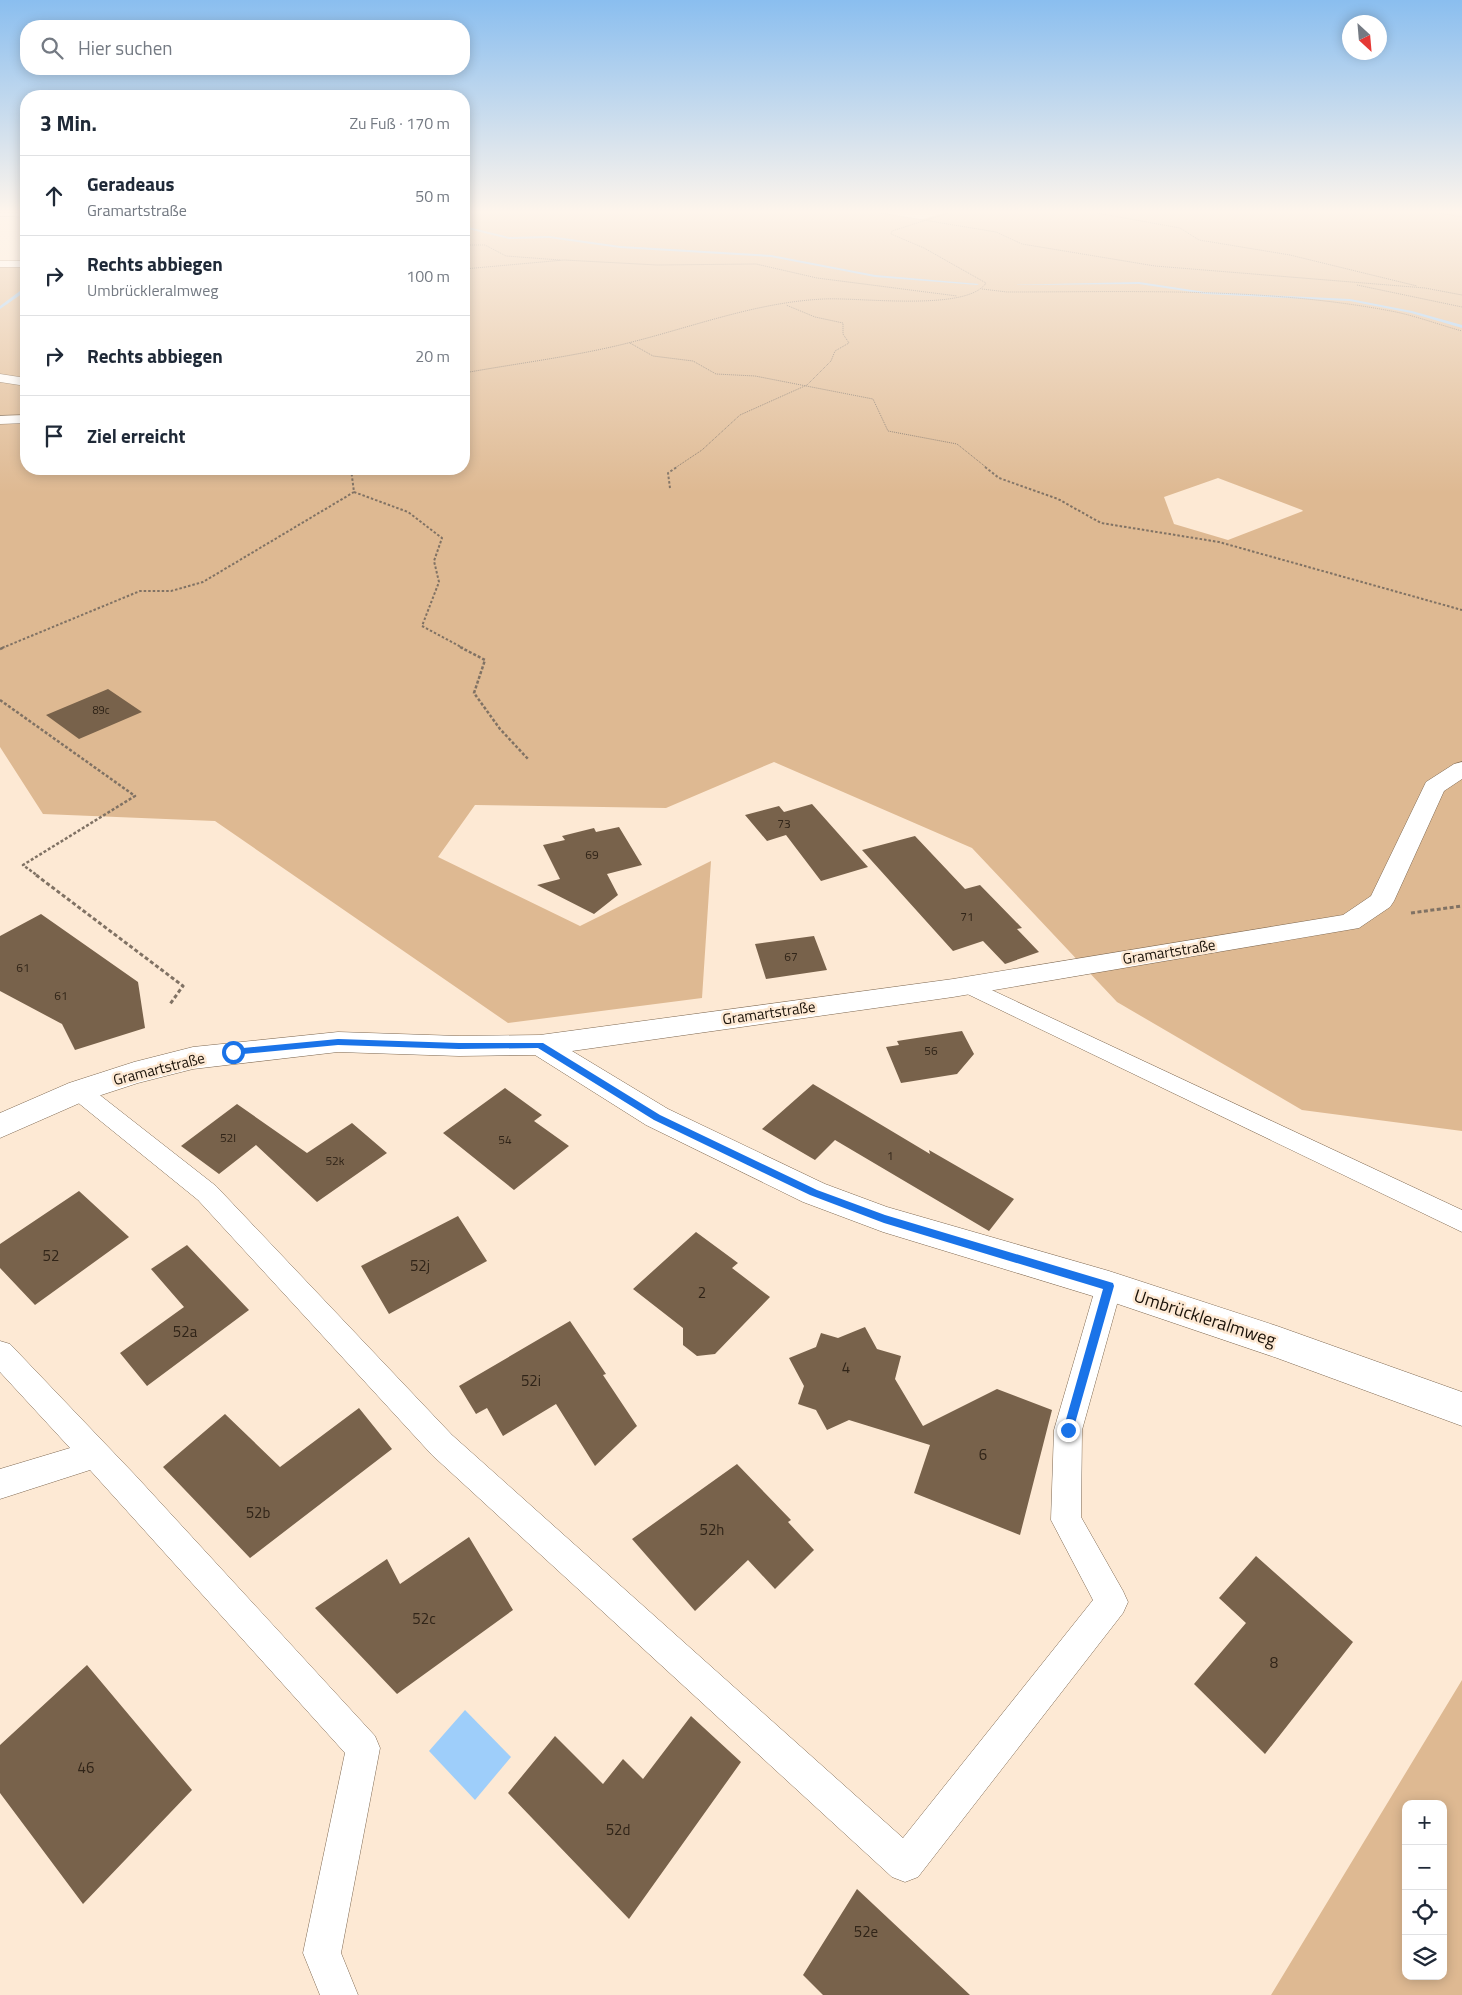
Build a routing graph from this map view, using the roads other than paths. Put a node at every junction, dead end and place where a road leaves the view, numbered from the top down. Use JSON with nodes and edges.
{"nodes":[{"id":1,"x":0,"y":378,"type":"edge"},
{"id":2,"x":20,"y":381,"type":"edge"},
{"id":3,"x":20,"y":419,"type":"edge"},
{"id":4,"x":0,"y":420,"type":"edge"},
{"id":5,"x":1462,"y":769,"type":"edge"},
{"id":6,"x":966,"y":985,"type":"junction"},
{"id":7,"x":540,"y":1045,"type":"junction"},
{"id":8,"x":79,"y":1091,"type":"junction"},
{"id":9,"x":0,"y":1126,"type":"edge"},
{"id":10,"x":1462,"y":1222,"type":"edge"},
{"id":11,"x":1109,"y":1286,"type":"junction"},
{"id":12,"x":0,"y":1353,"type":"edge"},
{"id":13,"x":1462,"y":1409,"type":"edge"},
{"id":14,"x":95,"y":1454,"type":"junction"},
{"id":15,"x":0,"y":1484,"type":"edge"},
{"id":16,"x":339,"y":1995,"type":"edge"}],
"edges":[{"from":1,"to":2,"type":"street"},
{"from":3,"to":4,"type":"street"},
{"from":5,"to":6,"type":"street","name":"Gramartstraße"},
{"from":6,"to":7,"type":"street","name":"Gramartstraße"},
{"from":6,"to":10,"type":"lane"},
{"from":7,"to":8,"type":"street","name":"Gramartstraße"},
{"from":7,"to":11,"type":"street","name":"Umbrückleralmweg"},
{"from":8,"to":9,"type":"street","name":"Gramartstraße"},
{"from":8,"to":11,"type":"lane"},
{"from":11,"to":13,"type":"street","name":"Umbrückleralmweg"},
{"from":12,"to":14,"type":"lane"},
{"from":14,"to":15,"type":"lane"},
{"from":14,"to":16,"type":"lane"}]}
